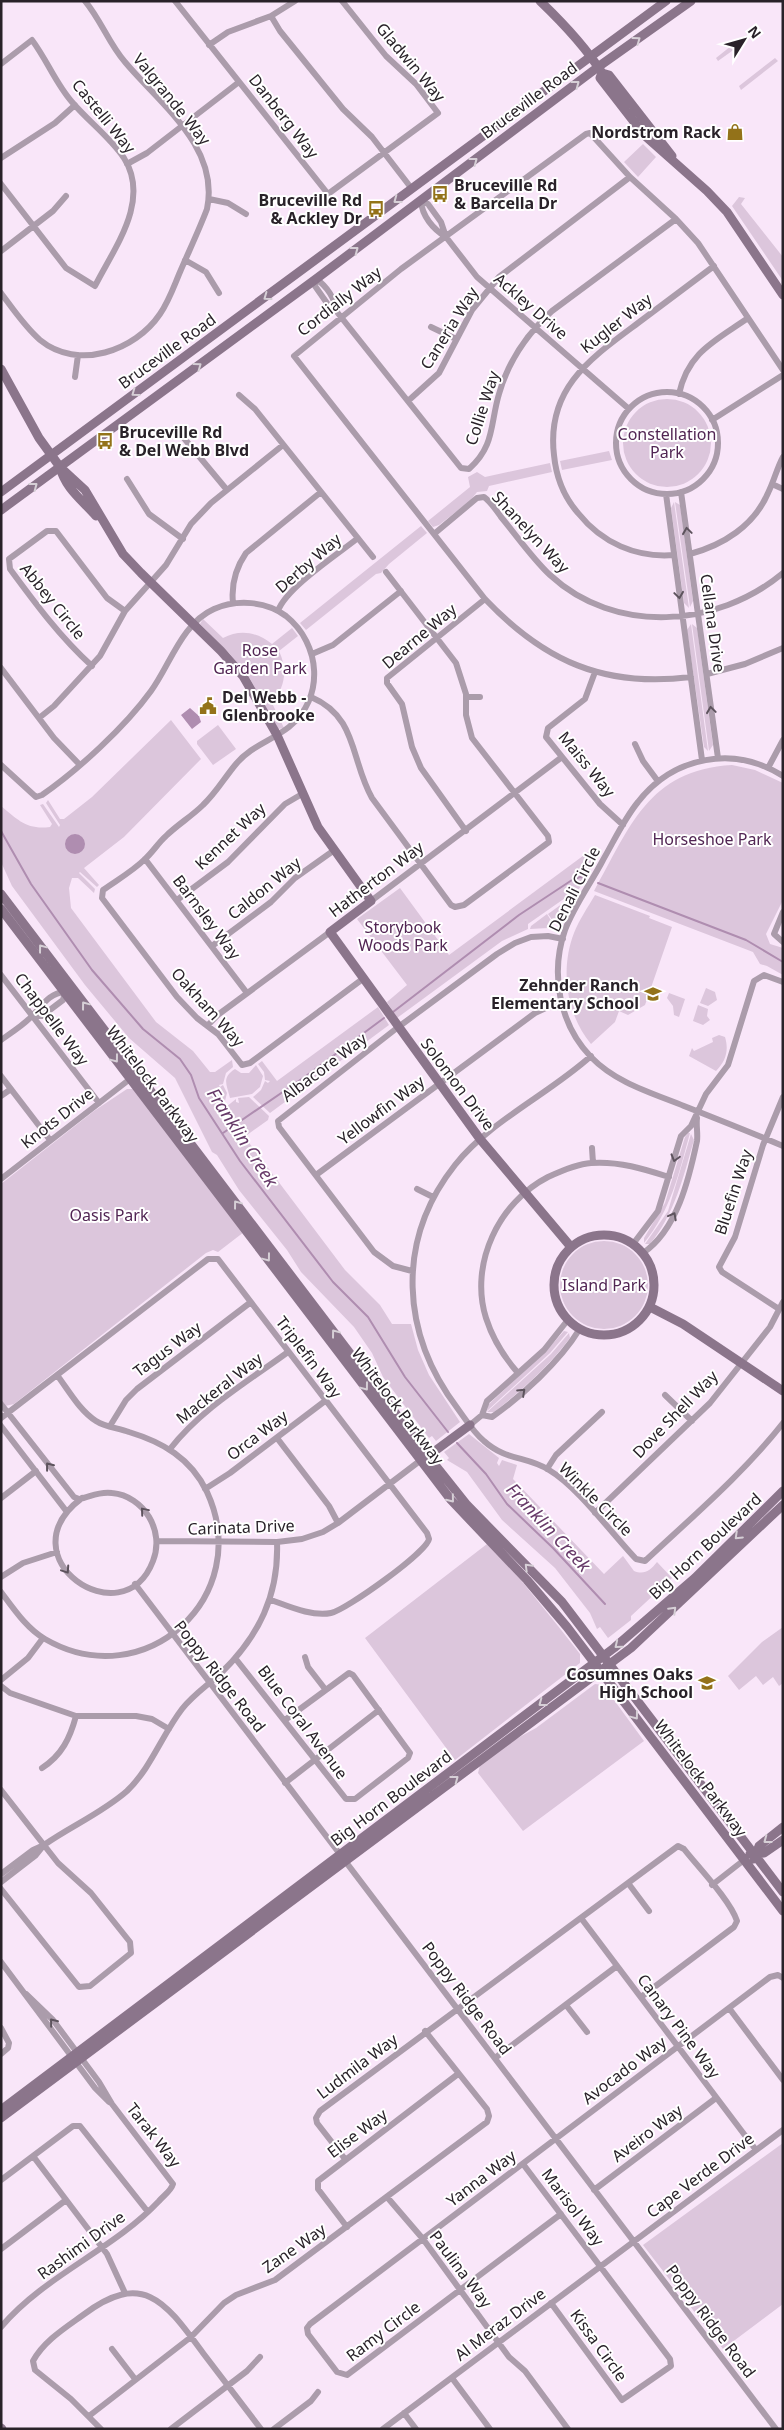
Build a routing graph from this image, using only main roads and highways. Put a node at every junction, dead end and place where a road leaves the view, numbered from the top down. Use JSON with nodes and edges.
{"nodes":[{"id":1,"x":540,"y":1,"type":"edge"},
{"id":2,"x":666,"y":1,"type":"edge"},
{"id":3,"x":684,"y":1,"type":"edge"},
{"id":4,"x":690,"y":1,"type":"edge"},
{"id":5,"x":657,"y":25,"type":"junction"},
{"id":6,"x":591,"y":56,"type":"junction"},
{"id":7,"x":600,"y":70,"type":"junction"},
{"id":8,"x":459,"y":155,"type":"junction"},
{"id":9,"x":421,"y":201,"type":"junction"},
{"id":10,"x":351,"y":234,"type":"junction"},
{"id":11,"x":316,"y":279,"type":"junction"},
{"id":12,"x":783,"y":295,"type":"edge"},
{"id":13,"x":1,"y":369,"type":"edge"},
{"id":14,"x":51,"y":454,"type":"junction"},
{"id":15,"x":60,"y":467,"type":"junction"},
{"id":16,"x":1,"y":492,"type":"edge"},
{"id":17,"x":1,"y":510,"type":"edge"},
{"id":18,"x":1,"y":894,"type":"edge"},
{"id":19,"x":1,"y":909,"type":"edge"},
{"id":20,"x":330,"y":932,"type":"joint"},
{"id":21,"x":68,"y":990,"type":"junction"},
{"id":22,"x":572,"y":1247,"type":"junction"},
{"id":23,"x":650,"y":1307,"type":"junction"},
{"id":24,"x":783,"y":1391,"type":"edge"},
{"id":25,"x":470,"y":1425,"type":"road end"},
{"id":26,"x":424,"y":1458,"type":"junction"},
{"id":27,"x":783,"y":1492,"type":"edge"},
{"id":28,"x":783,"y":1505,"type":"edge"},
{"id":29,"x":604,"y":1656,"type":"junction"},
{"id":30,"x":595,"y":1663,"type":"junction"},
{"id":31,"x":610,"y":1665,"type":"junction"},
{"id":32,"x":601,"y":1671,"type":"junction"},
{"id":33,"x":700,"y":1802,"type":"junction"},
{"id":34,"x":783,"y":1828,"type":"edge"},
{"id":35,"x":783,"y":1840,"type":"edge"},
{"id":36,"x":754,"y":1854,"type":"junction"},
{"id":37,"x":343,"y":1858,"type":"junction"},
{"id":38,"x":766,"y":1890,"type":"junction"},
{"id":39,"x":783,"y":1892,"type":"edge"},
{"id":40,"x":783,"y":1911,"type":"edge"},
{"id":41,"x":76,"y":2058,"type":"junction"},
{"id":42,"x":1,"y":2110,"type":"edge"},
{"id":43,"x":1,"y":2118,"type":"edge"}],
"edges":[{"from":1,"to":6,"type":"main road"},
{"from":2,"to":6,"type":"main road","name":"Bruceville Road"},
{"from":3,"to":5,"type":"main road","name":"Bruceville Road"},
{"from":4,"to":5,"type":"main road","name":"Bruceville Road"},
{"from":7,"to":5,"type":"main road","name":"Bruceville Road","one_way":true},
{"from":6,"to":7,"type":"main road"},
{"from":6,"to":8,"type":"main road","name":"Bruceville Road"},
{"from":9,"to":7,"type":"main road","name":"Bruceville Road","one_way":true},
{"from":7,"to":12,"type":"main road"},
{"from":8,"to":9,"type":"main road","name":"Bruceville Road"},
{"from":8,"to":10,"type":"main road","name":"Bruceville Road","one_way":true},
{"from":11,"to":9,"type":"main road","name":"Bruceville Road","one_way":true},
{"from":10,"to":11,"type":"main road","name":"Bruceville Road"},
{"from":10,"to":14,"type":"main road","name":"Bruceville Road","one_way":true},
{"from":15,"to":11,"type":"main road","name":"Bruceville Road","one_way":true},
{"from":13,"to":14,"type":"main road"},
{"from":14,"to":15,"type":"main road"},
{"from":14,"to":16,"type":"main road","name":"Bruceville Road"},
{"from":17,"to":15,"type":"main road","name":"Bruceville Road","one_way":true},
{"from":15,"to":20,"type":"main road","name":"Hatherton Way"},
{"from":21,"to":18,"type":"main road","name":"Whitelock Parkway","one_way":true},
{"from":19,"to":21,"type":"main road","name":"Whitelock Parkway"},
{"from":20,"to":22,"type":"main road","name":"Solomon Drive"},
{"from":26,"to":21,"type":"main road","name":"Whitelock Parkway","one_way":true},
{"from":21,"to":26,"type":"main road","name":"Whitelock Parkway","one_way":true},
{"from":22,"to":23,"type":"main road"},
{"from":22,"to":23,"type":"main road"},
{"from":23,"to":24,"type":"main road"},
{"from":25,"to":26,"type":"main road"},
{"from":29,"to":26,"type":"main road","name":"Whitelock Parkway","one_way":true},
{"from":26,"to":30,"type":"main road","name":"Whitelock Parkway","one_way":true},
{"from":27,"to":29,"type":"main road","name":"Big Horn Boulevard","one_way":true},
{"from":31,"to":28,"type":"main road","name":"Big Horn Boulevard","one_way":true},
{"from":29,"to":30,"type":"main road","name":"Big Horn Boulevard"},
{"from":29,"to":31,"type":"main road","name":"Whitelock Parkway"},
{"from":30,"to":32,"type":"main road","name":"Whitelock Parkway"},
{"from":30,"to":37,"type":"main road","name":"Big Horn Boulevard","one_way":true},
{"from":31,"to":32,"type":"main road","name":"Big Horn Boulevard"},
{"from":31,"to":36,"type":"main road","name":"Whitelock Parkway"},
{"from":32,"to":33,"type":"main road","name":"Whitelock Parkway","one_way":true},
{"from":37,"to":32,"type":"main road","name":"Big Horn Boulevard","one_way":true},
{"from":33,"to":36,"type":"main road"},
{"from":33,"to":38,"type":"main road","name":"Whitelock Parkway"},
{"from":34,"to":36,"type":"main road","one_way":true},
{"from":35,"to":36,"type":"main road"},
{"from":36,"to":38,"type":"main road"},
{"from":36,"to":39,"type":"main road","name":"Whitelock Parkway"},
{"from":37,"to":41,"type":"main road","name":"Big Horn Boulevard"},
{"from":38,"to":40,"type":"main road","name":"Whitelock Parkway"},
{"from":41,"to":42,"type":"main road","name":"Big Horn Boulevard"},
{"from":41,"to":43,"type":"main road","name":"Big Horn Boulevard"}]}
